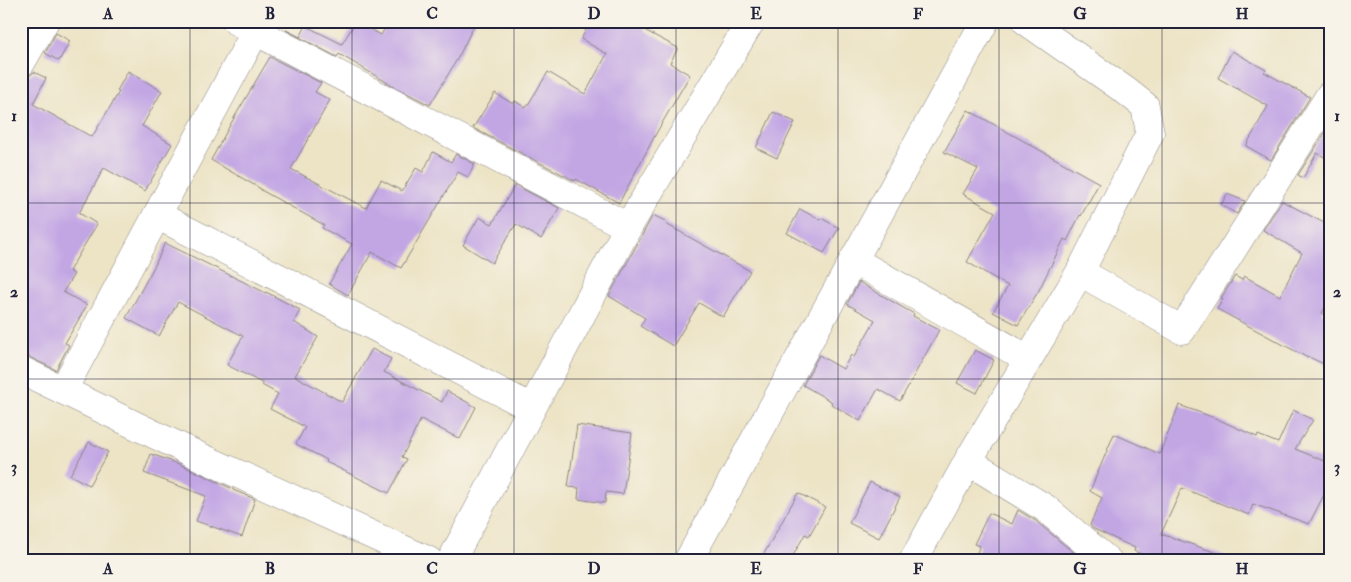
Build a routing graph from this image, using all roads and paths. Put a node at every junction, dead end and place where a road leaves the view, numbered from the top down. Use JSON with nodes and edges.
{"nodes":[{"id":1,"x":45,"y":21,"type":"edge"},
{"id":2,"x":751,"y":21,"type":"edge"},
{"id":3,"x":985,"y":21,"type":"edge"},
{"id":4,"x":1026,"y":21,"type":"edge"},
{"id":5,"x":251,"y":25,"type":"edge"},
{"id":6,"x":21,"y":63,"type":"edge"},
{"id":7,"x":1330,"y":95,"type":"edge"},
{"id":8,"x":157,"y":215,"type":"junction"},
{"id":9,"x":628,"y":227,"type":"junction"},
{"id":10,"x":853,"y":260,"type":"junction"},
{"id":11,"x":1080,"y":272,"type":"junction"},
{"id":12,"x":1028,"y":359,"type":"junction"},
{"id":13,"x":21,"y":370,"type":"edge"},
{"id":14,"x":63,"y":390,"type":"junction"},
{"id":15,"x":532,"y":408,"type":"junction"},
{"id":16,"x":968,"y":460,"type":"junction"},
{"id":17,"x":430,"y":561,"type":"edge"},
{"id":18,"x":451,"y":561,"type":"edge"},
{"id":19,"x":688,"y":561,"type":"edge"},
{"id":20,"x":913,"y":561,"type":"edge"},
{"id":21,"x":1108,"y":561,"type":"edge"}],
"edges":[{"from":1,"to":6,"type":"street"},
{"from":2,"to":9,"type":"street"},
{"from":3,"to":10,"type":"street"},
{"from":4,"to":11,"type":"street"},
{"from":5,"to":8,"type":"street"},
{"from":5,"to":9,"type":"street"},
{"from":7,"to":11,"type":"street"},
{"from":8,"to":14,"type":"street"},
{"from":8,"to":15,"type":"street"},
{"from":9,"to":15,"type":"street"},
{"from":10,"to":12,"type":"street"},
{"from":10,"to":19,"type":"street"},
{"from":11,"to":12,"type":"street"},
{"from":12,"to":16,"type":"street"},
{"from":13,"to":14,"type":"street"},
{"from":14,"to":17,"type":"street"},
{"from":15,"to":18,"type":"street"},
{"from":16,"to":20,"type":"street"},
{"from":16,"to":21,"type":"street"}]}
